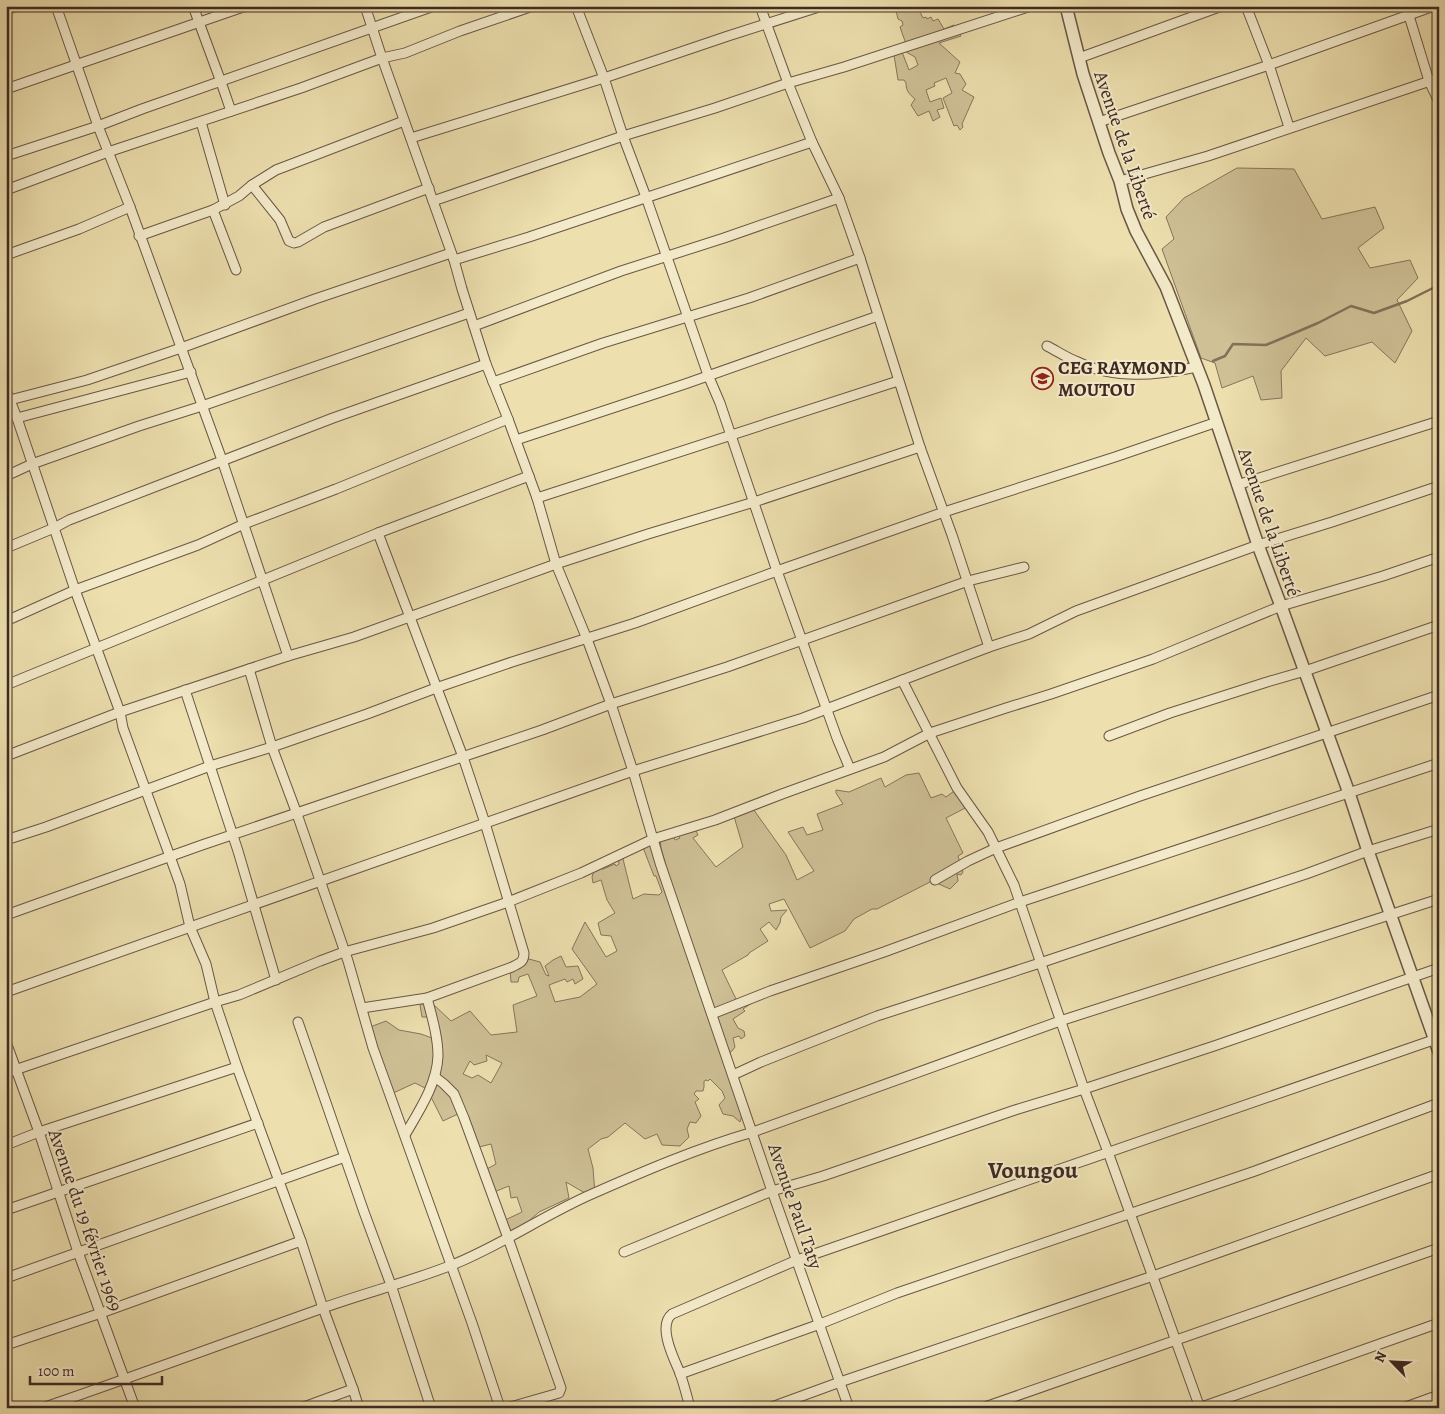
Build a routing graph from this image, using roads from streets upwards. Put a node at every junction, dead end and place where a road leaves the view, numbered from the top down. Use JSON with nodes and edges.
{"nodes":[{"id":1,"x":17,"y":6,"type":"edge"},
{"id":2,"x":56,"y":6,"type":"edge"},
{"id":3,"x":193,"y":6,"type":"edge"},
{"id":4,"x":246,"y":6,"type":"edge"},
{"id":5,"x":365,"y":6,"type":"edge"},
{"id":6,"x":434,"y":6,"type":"edge"},
{"id":7,"x":533,"y":6,"type":"edge"},
{"id":8,"x":576,"y":6,"type":"edge"},
{"id":9,"x":760,"y":6,"type":"edge"},
{"id":10,"x":822,"y":6,"type":"edge"},
{"id":11,"x":1031,"y":6,"type":"edge"},
{"id":12,"x":1066,"y":6,"type":"edge"},
{"id":13,"x":1222,"y":6,"type":"edge"},
{"id":14,"x":1246,"y":6,"type":"edge"},
{"id":15,"x":1434,"y":6,"type":"edge"},
{"id":16,"x":6,"y":10,"type":"edge"},
{"id":17,"x":1407,"y":10,"type":"edge"},
{"id":18,"x":200,"y":23,"type":"junction"},
{"id":19,"x":766,"y":24,"type":"junction"},
{"id":20,"x":373,"y":27,"type":"junction"},
{"id":21,"x":382,"y":58,"type":"junction"},
{"id":22,"x":1079,"y":58,"type":"junction"},
{"id":23,"x":77,"y":65,"type":"junction"},
{"id":24,"x":1269,"y":65,"type":"junction"},
{"id":25,"x":604,"y":78,"type":"junction"},
{"id":26,"x":1439,"y":78,"type":"edge"},
{"id":27,"x":1429,"y":81,"type":"junction"},
{"id":28,"x":221,"y":82,"type":"junction"},
{"id":29,"x":788,"y":83,"type":"junction"},
{"id":30,"x":6,"y":89,"type":"edge"},
{"id":31,"x":1439,"y":102,"type":"edge"},
{"id":32,"x":231,"y":112,"type":"junction"},
{"id":33,"x":404,"y":121,"type":"junction"},
{"id":34,"x":201,"y":122,"type":"junction"},
{"id":35,"x":1099,"y":122,"type":"junction"},
{"id":36,"x":98,"y":126,"type":"junction"},
{"id":37,"x":1289,"y":127,"type":"junction"},
{"id":38,"x":623,"y":136,"type":"junction"},
{"id":39,"x":411,"y":138,"type":"junction"},
{"id":40,"x":812,"y":142,"type":"junction"},
{"id":41,"x":108,"y":152,"type":"junction"},
{"id":42,"x":6,"y":156,"type":"edge"},
{"id":43,"x":1120,"y":181,"type":"junction"},
{"id":44,"x":252,"y":185,"type":"junction"},
{"id":45,"x":429,"y":188,"type":"junction"},
{"id":46,"x":6,"y":190,"type":"edge"},
{"id":47,"x":646,"y":197,"type":"junction"},
{"id":48,"x":839,"y":198,"type":"junction"},
{"id":49,"x":433,"y":201,"type":"junction"},
{"id":50,"x":225,"y":205,"type":"junction"},
{"id":51,"x":130,"y":207,"type":"junction"},
{"id":52,"x":214,"y":210,"type":"junction"},
{"id":53,"x":139,"y":236,"type":"junction"},
{"id":54,"x":6,"y":255,"type":"edge"},
{"id":55,"x":453,"y":256,"type":"junction"},
{"id":56,"x":667,"y":257,"type":"junction"},
{"id":57,"x":860,"y":258,"type":"junction"},
{"id":58,"x":236,"y":270,"type":"dead end"},
{"id":59,"x":469,"y":313,"type":"junction"},
{"id":60,"x":687,"y":316,"type":"junction"},
{"id":61,"x":878,"y":316,"type":"junction"},
{"id":62,"x":474,"y":326,"type":"junction"},
{"id":63,"x":1047,"y":346,"type":"dead end"},
{"id":64,"x":182,"y":348,"type":"junction"},
{"id":65,"x":486,"y":364,"type":"junction"},
{"id":66,"x":1197,"y":367,"type":"junction"},
{"id":67,"x":191,"y":372,"type":"junction"},
{"id":68,"x":708,"y":375,"type":"junction"},
{"id":69,"x":898,"y":381,"type":"junction"},
{"id":70,"x":493,"y":382,"type":"junction"},
{"id":71,"x":6,"y":390,"type":"edge"},
{"id":72,"x":8,"y":401,"type":"edge"},
{"id":73,"x":202,"y":406,"type":"junction"},
{"id":74,"x":17,"y":418,"type":"junction"},
{"id":75,"x":508,"y":419,"type":"junction"},
{"id":76,"x":1439,"y":420,"type":"edge"},
{"id":77,"x":1217,"y":422,"type":"junction"},
{"id":78,"x":732,"y":436,"type":"junction"},
{"id":79,"x":516,"y":440,"type":"junction"},
{"id":80,"x":920,"y":447,"type":"junction"},
{"id":81,"x":222,"y":460,"type":"junction"},
{"id":82,"x":32,"y":464,"type":"junction"},
{"id":83,"x":6,"y":476,"type":"edge"},
{"id":84,"x":529,"y":476,"type":"junction"},
{"id":85,"x":1237,"y":485,"type":"junction"},
{"id":86,"x":1439,"y":486,"type":"edge"},
{"id":87,"x":538,"y":498,"type":"junction"},
{"id":88,"x":754,"y":502,"type":"junction"},
{"id":89,"x":944,"y":512,"type":"junction"},
{"id":90,"x":244,"y":524,"type":"junction"},
{"id":91,"x":54,"y":528,"type":"junction"},
{"id":92,"x":378,"y":534,"type":"junction"},
{"id":93,"x":1258,"y":545,"type":"junction"},
{"id":94,"x":6,"y":548,"type":"edge"},
{"id":95,"x":1439,"y":557,"type":"edge"},
{"id":96,"x":556,"y":564,"type":"junction"},
{"id":97,"x":1024,"y":567,"type":"dead end"},
{"id":98,"x":777,"y":571,"type":"junction"},
{"id":99,"x":262,"y":580,"type":"junction"},
{"id":100,"x":968,"y":581,"type":"junction"},
{"id":101,"x":75,"y":590,"type":"junction"},
{"id":102,"x":1281,"y":606,"type":"junction"},
{"id":103,"x":410,"y":617,"type":"junction"},
{"id":104,"x":6,"y":621,"type":"edge"},
{"id":105,"x":1439,"y":625,"type":"edge"},
{"id":106,"x":587,"y":639,"type":"junction"},
{"id":107,"x":803,"y":640,"type":"junction"},
{"id":108,"x":989,"y":647,"type":"junction"},
{"id":109,"x":97,"y":649,"type":"junction"},
{"id":110,"x":288,"y":656,"type":"junction"},
{"id":111,"x":249,"y":669,"type":"junction"},
{"id":112,"x":1305,"y":671,"type":"junction"},
{"id":113,"x":902,"y":680,"type":"junction"},
{"id":114,"x":6,"y":685,"type":"edge"},
{"id":115,"x":436,"y":688,"type":"junction"},
{"id":116,"x":185,"y":690,"type":"junction"},
{"id":117,"x":1439,"y":695,"type":"edge"},
{"id":118,"x":611,"y":704,"type":"junction"},
{"id":119,"x":827,"y":709,"type":"junction"},
{"id":120,"x":120,"y":712,"type":"junction"},
{"id":121,"x":1327,"y":732,"type":"junction"},
{"id":122,"x":930,"y":733,"type":"junction"},
{"id":123,"x":1109,"y":736,"type":"dead end"},
{"id":124,"x":272,"y":747,"type":"junction"},
{"id":125,"x":6,"y":756,"type":"edge"},
{"id":126,"x":463,"y":757,"type":"junction"},
{"id":127,"x":1439,"y":764,"type":"edge"},
{"id":128,"x":210,"y":766,"type":"junction"},
{"id":129,"x":850,"y":769,"type":"junction"},
{"id":130,"x":633,"y":771,"type":"junction"},
{"id":131,"x":146,"y":790,"type":"junction"},
{"id":132,"x":1349,"y":793,"type":"junction"},
{"id":133,"x":297,"y":814,"type":"junction"},
{"id":134,"x":485,"y":823,"type":"junction"},
{"id":135,"x":1439,"y":829,"type":"edge"},
{"id":136,"x":233,"y":835,"type":"junction"},
{"id":137,"x":653,"y":839,"type":"junction"},
{"id":138,"x":6,"y":840,"type":"edge"},
{"id":139,"x":996,"y":848,"type":"junction"},
{"id":140,"x":1368,"y":851,"type":"junction"},
{"id":141,"x":170,"y":857,"type":"junction"},
{"id":142,"x":935,"y":880,"type":"dead end"},
{"id":143,"x":320,"y":882,"type":"junction"},
{"id":144,"x":1439,"y":899,"type":"edge"},
{"id":145,"x":508,"y":902,"type":"junction"},
{"id":146,"x":1020,"y":902,"type":"junction"},
{"id":147,"x":254,"y":904,"type":"junction"},
{"id":148,"x":1391,"y":914,"type":"junction"},
{"id":149,"x":6,"y":915,"type":"edge"},
{"id":150,"x":190,"y":927,"type":"junction"},
{"id":151,"x":344,"y":952,"type":"junction"},
{"id":152,"x":1040,"y":963,"type":"junction"},
{"id":153,"x":1439,"y":968,"type":"edge"},
{"id":154,"x":1413,"y":977,"type":"junction"},
{"id":155,"x":276,"y":980,"type":"junction"},
{"id":156,"x":6,"y":992,"type":"edge"},
{"id":157,"x":427,"y":998,"type":"junction"},
{"id":158,"x":215,"y":1002,"type":"junction"},
{"id":159,"x":362,"y":1008,"type":"junction"},
{"id":160,"x":712,"y":1014,"type":"junction"},
{"id":161,"x":1060,"y":1021,"type":"junction"},
{"id":162,"x":298,"y":1022,"type":"dead end"},
{"id":163,"x":1436,"y":1039,"type":"edge"},
{"id":164,"x":6,"y":1042,"type":"edge"},
{"id":165,"x":1439,"y":1052,"type":"edge"},
{"id":166,"x":237,"y":1068,"type":"junction"},
{"id":167,"x":16,"y":1069,"type":"junction"},
{"id":168,"x":6,"y":1072,"type":"edge"},
{"id":169,"x":732,"y":1075,"type":"junction"},
{"id":170,"x":435,"y":1077,"type":"junction"},
{"id":171,"x":1084,"y":1089,"type":"junction"},
{"id":172,"x":1439,"y":1103,"type":"edge"},
{"id":173,"x":258,"y":1123,"type":"junction"},
{"id":174,"x":39,"y":1132,"type":"junction"},
{"id":175,"x":753,"y":1132,"type":"junction"},
{"id":176,"x":405,"y":1135,"type":"junction"},
{"id":177,"x":6,"y":1145,"type":"edge"},
{"id":178,"x":1108,"y":1152,"type":"junction"},
{"id":179,"x":345,"y":1157,"type":"junction"},
{"id":180,"x":1439,"y":1174,"type":"edge"},
{"id":181,"x":280,"y":1181,"type":"junction"},
{"id":182,"x":58,"y":1191,"type":"junction"},
{"id":183,"x":772,"y":1191,"type":"junction"},
{"id":184,"x":6,"y":1210,"type":"edge"},
{"id":185,"x":1130,"y":1213,"type":"junction"},
{"id":186,"x":508,"y":1238,"type":"junction"},
{"id":187,"x":301,"y":1241,"type":"junction"},
{"id":188,"x":1439,"y":1248,"type":"edge"},
{"id":189,"x":78,"y":1252,"type":"junction"},
{"id":190,"x":624,"y":1252,"type":"dead end"},
{"id":191,"x":797,"y":1260,"type":"junction"},
{"id":192,"x":451,"y":1266,"type":"junction"},
{"id":193,"x":1153,"y":1276,"type":"junction"},
{"id":194,"x":6,"y":1278,"type":"edge"},
{"id":195,"x":391,"y":1285,"type":"junction"},
{"id":196,"x":323,"y":1308,"type":"junction"},
{"id":197,"x":101,"y":1313,"type":"junction"},
{"id":198,"x":1439,"y":1323,"type":"edge"},
{"id":199,"x":820,"y":1324,"type":"junction"},
{"id":200,"x":1176,"y":1340,"type":"junction"},
{"id":201,"x":6,"y":1345,"type":"edge"},
{"id":202,"x":680,"y":1374,"type":"junction"},
{"id":203,"x":126,"y":1379,"type":"junction"},
{"id":204,"x":840,"y":1382,"type":"junction"},
{"id":205,"x":353,"y":1389,"type":"junction"},
{"id":206,"x":1439,"y":1395,"type":"edge"},
{"id":207,"x":42,"y":1408,"type":"edge"},
{"id":208,"x":135,"y":1408,"type":"edge"},
{"id":209,"x":301,"y":1408,"type":"edge"},
{"id":210,"x":359,"y":1408,"type":"edge"},
{"id":211,"x":431,"y":1408,"type":"edge"},
{"id":212,"x":500,"y":1408,"type":"edge"},
{"id":213,"x":507,"y":1408,"type":"edge"},
{"id":214,"x":690,"y":1408,"type":"edge"},
{"id":215,"x":769,"y":1408,"type":"edge"},
{"id":216,"x":848,"y":1408,"type":"edge"},
{"id":217,"x":982,"y":1408,"type":"edge"},
{"id":218,"x":1199,"y":1408,"type":"edge"},
{"id":219,"x":1403,"y":1408,"type":"edge"}],
"edges":[{"from":1,"to":16,"type":"street"},
{"from":2,"to":23,"type":"street"},
{"from":3,"to":18,"type":"street"},
{"from":4,"to":18,"type":"street"},
{"from":5,"to":20,"type":"street","name":"Avenue Paul Taty"},
{"from":6,"to":20,"type":"street"},
{"from":7,"to":21,"type":"street"},
{"from":8,"to":25,"type":"street"},
{"from":9,"to":19,"type":"street"},
{"from":10,"to":19,"type":"street"},
{"from":11,"to":29,"type":"street"},
{"from":12,"to":22,"type":"street","name":"Avenue de la Liberté"},
{"from":13,"to":22,"type":"street"},
{"from":14,"to":24,"type":"street"},
{"from":15,"to":17,"type":"street"},
{"from":17,"to":24,"type":"street"},
{"from":17,"to":27,"type":"street"},
{"from":18,"to":23,"type":"street"},
{"from":18,"to":28,"type":"street"},
{"from":19,"to":25,"type":"street"},
{"from":19,"to":29,"type":"street"},
{"from":20,"to":21,"type":"street","name":"Avenue Paul Taty"},
{"from":20,"to":28,"type":"street"},
{"from":21,"to":32,"type":"street"},
{"from":21,"to":33,"type":"street","name":"Avenue Paul Taty"},
{"from":22,"to":35,"type":"street","name":"Avenue de la Liberté"},
{"from":23,"to":30,"type":"street"},
{"from":23,"to":36,"type":"street"},
{"from":24,"to":35,"type":"street"},
{"from":24,"to":37,"type":"street"},
{"from":25,"to":38,"type":"street"},
{"from":25,"to":39,"type":"street"},
{"from":26,"to":27,"type":"street"},
{"from":27,"to":31,"type":"street"},
{"from":27,"to":37,"type":"street"},
{"from":28,"to":32,"type":"street"},
{"from":28,"to":36,"type":"street"},
{"from":29,"to":38,"type":"street"},
{"from":29,"to":40,"type":"street"},
{"from":32,"to":34,"type":"street"},
{"from":33,"to":39,"type":"street","name":"Avenue Paul Taty"},
{"from":33,"to":44,"type":"street"},
{"from":34,"to":41,"type":"street"},
{"from":34,"to":50,"type":"street"},
{"from":35,"to":43,"type":"street","name":"Avenue de la Liberté"},
{"from":36,"to":41,"type":"street"},
{"from":36,"to":42,"type":"street"},
{"from":37,"to":43,"type":"street"},
{"from":38,"to":47,"type":"street"},
{"from":38,"to":49,"type":"street"},
{"from":39,"to":45,"type":"street","name":"Avenue Paul Taty"},
{"from":40,"to":47,"type":"street"},
{"from":40,"to":48,"type":"street"},
{"from":41,"to":46,"type":"street"},
{"from":41,"to":51,"type":"street"},
{"from":43,"to":66,"type":"street","name":"Avenue de la Liberté"},
{"from":44,"to":45,"type":"street"},
{"from":44,"to":50,"type":"street"},
{"from":45,"to":49,"type":"street","name":"Avenue Paul Taty"},
{"from":47,"to":55,"type":"street"},
{"from":47,"to":56,"type":"street"},
{"from":48,"to":56,"type":"street"},
{"from":48,"to":57,"type":"street"},
{"from":49,"to":55,"type":"street","name":"Avenue Paul Taty"},
{"from":50,"to":52,"type":"street"},
{"from":51,"to":53,"type":"street"},
{"from":51,"to":54,"type":"street"},
{"from":52,"to":53,"type":"street"},
{"from":52,"to":58,"type":"street"},
{"from":53,"to":64,"type":"street"},
{"from":55,"to":59,"type":"street","name":"Avenue Paul Taty"},
{"from":55,"to":64,"type":"street"},
{"from":56,"to":60,"type":"street"},
{"from":56,"to":62,"type":"street"},
{"from":57,"to":60,"type":"street"},
{"from":57,"to":61,"type":"street"},
{"from":59,"to":62,"type":"street","name":"Avenue Paul Taty"},
{"from":59,"to":73,"type":"street"},
{"from":60,"to":68,"type":"street"},
{"from":60,"to":70,"type":"street"},
{"from":61,"to":68,"type":"street"},
{"from":61,"to":69,"type":"street"},
{"from":62,"to":65,"type":"street","name":"Avenue Paul Taty"},
{"from":63,"to":66,"type":"street"},
{"from":64,"to":67,"type":"street"},
{"from":64,"to":72,"type":"street"},
{"from":65,"to":70,"type":"street","name":"Avenue Paul Taty"},
{"from":65,"to":81,"type":"street"},
{"from":66,"to":77,"type":"street","name":"Avenue de la Liberté"},
{"from":67,"to":73,"type":"street"},
{"from":67,"to":74,"type":"street"},
{"from":68,"to":78,"type":"street"},
{"from":68,"to":79,"type":"street"},
{"from":69,"to":78,"type":"street"},
{"from":69,"to":80,"type":"street"},
{"from":70,"to":75,"type":"street","name":"Avenue Paul Taty"},
{"from":71,"to":72,"type":"street"},
{"from":72,"to":74,"type":"street"},
{"from":73,"to":81,"type":"street"},
{"from":73,"to":82,"type":"street"},
{"from":74,"to":82,"type":"street"},
{"from":75,"to":79,"type":"street","name":"Avenue Paul Taty"},
{"from":75,"to":90,"type":"street"},
{"from":76,"to":85,"type":"street"},
{"from":77,"to":85,"type":"street","name":"Avenue de la Liberté"},
{"from":77,"to":89,"type":"street"},
{"from":78,"to":87,"type":"street"},
{"from":78,"to":88,"type":"street"},
{"from":79,"to":84,"type":"street","name":"Avenue Paul Taty"},
{"from":80,"to":88,"type":"street"},
{"from":80,"to":89,"type":"street"},
{"from":81,"to":90,"type":"street"},
{"from":81,"to":91,"type":"street"},
{"from":82,"to":83,"type":"street"},
{"from":82,"to":91,"type":"street"},
{"from":84,"to":87,"type":"street","name":"Avenue Paul Taty"},
{"from":84,"to":92,"type":"street"},
{"from":85,"to":93,"type":"street","name":"Avenue de la Liberté"},
{"from":86,"to":93,"type":"street"},
{"from":87,"to":96,"type":"street","name":"Avenue Paul Taty"},
{"from":88,"to":96,"type":"street"},
{"from":88,"to":98,"type":"street"},
{"from":89,"to":98,"type":"street"},
{"from":89,"to":100,"type":"street"},
{"from":90,"to":99,"type":"street"},
{"from":90,"to":101,"type":"street"},
{"from":91,"to":94,"type":"street"},
{"from":91,"to":101,"type":"street"},
{"from":92,"to":99,"type":"street"},
{"from":92,"to":103,"type":"street"},
{"from":93,"to":102,"type":"street","name":"Avenue de la Liberté"},
{"from":93,"to":108,"type":"street"},
{"from":95,"to":102,"type":"street"},
{"from":96,"to":103,"type":"street"},
{"from":96,"to":106,"type":"street","name":"Avenue Paul Taty"},
{"from":97,"to":100,"type":"street"},
{"from":98,"to":106,"type":"street"},
{"from":98,"to":107,"type":"street"},
{"from":99,"to":109,"type":"street"},
{"from":99,"to":110,"type":"street"},
{"from":100,"to":107,"type":"street"},
{"from":100,"to":108,"type":"street"},
{"from":101,"to":104,"type":"street"},
{"from":101,"to":109,"type":"street"},
{"from":102,"to":112,"type":"street","name":"Avenue de la Liberté"},
{"from":102,"to":122,"type":"street"},
{"from":103,"to":110,"type":"street"},
{"from":103,"to":115,"type":"street"},
{"from":105,"to":112,"type":"street"},
{"from":106,"to":115,"type":"street"},
{"from":106,"to":118,"type":"street","name":"Avenue Paul Taty"},
{"from":107,"to":118,"type":"street"},
{"from":107,"to":119,"type":"street"},
{"from":108,"to":113,"type":"street"},
{"from":109,"to":114,"type":"street"},
{"from":109,"to":120,"type":"street"},
{"from":110,"to":111,"type":"street"},
{"from":111,"to":116,"type":"street"},
{"from":111,"to":124,"type":"street"},
{"from":112,"to":121,"type":"street","name":"Avenue de la Liberté"},
{"from":112,"to":123,"type":"street"},
{"from":113,"to":119,"type":"street"},
{"from":113,"to":122,"type":"street"},
{"from":115,"to":124,"type":"street"},
{"from":115,"to":126,"type":"street"},
{"from":116,"to":120,"type":"street"},
{"from":116,"to":128,"type":"street"},
{"from":117,"to":121,"type":"street"},
{"from":118,"to":126,"type":"street"},
{"from":118,"to":130,"type":"street","name":"Avenue Paul Taty"},
{"from":119,"to":129,"type":"street"},
{"from":119,"to":130,"type":"street"},
{"from":120,"to":125,"type":"street"},
{"from":120,"to":131,"type":"street"},
{"from":121,"to":132,"type":"street","name":"Avenue de la Liberté"},
{"from":121,"to":139,"type":"street"},
{"from":122,"to":129,"type":"street"},
{"from":122,"to":139,"type":"street"},
{"from":124,"to":128,"type":"street"},
{"from":124,"to":133,"type":"street"},
{"from":126,"to":133,"type":"street"},
{"from":126,"to":134,"type":"street"},
{"from":127,"to":132,"type":"street"},
{"from":128,"to":131,"type":"street"},
{"from":128,"to":136,"type":"street"},
{"from":129,"to":137,"type":"street"},
{"from":130,"to":134,"type":"street"},
{"from":130,"to":137,"type":"street","name":"Avenue Paul Taty"},
{"from":131,"to":138,"type":"street"},
{"from":131,"to":141,"type":"street"},
{"from":132,"to":140,"type":"street","name":"Avenue de la Liberté"},
{"from":132,"to":146,"type":"street"},
{"from":133,"to":136,"type":"street"},
{"from":133,"to":143,"type":"street"},
{"from":134,"to":143,"type":"street"},
{"from":134,"to":145,"type":"street"},
{"from":135,"to":140,"type":"street"},
{"from":136,"to":141,"type":"street"},
{"from":136,"to":147,"type":"street"},
{"from":137,"to":145,"type":"street"},
{"from":137,"to":160,"type":"street","name":"Avenue Paul Taty"},
{"from":139,"to":142,"type":"street"},
{"from":139,"to":146,"type":"street"},
{"from":140,"to":148,"type":"street","name":"Avenue de la Liberté"},
{"from":140,"to":152,"type":"street"},
{"from":141,"to":149,"type":"street"},
{"from":141,"to":150,"type":"street"},
{"from":143,"to":147,"type":"street"},
{"from":143,"to":151,"type":"street"},
{"from":144,"to":148,"type":"street"},
{"from":145,"to":151,"type":"street"},
{"from":145,"to":157,"type":"street"},
{"from":146,"to":152,"type":"street"},
{"from":146,"to":160,"type":"street"},
{"from":147,"to":150,"type":"street"},
{"from":147,"to":155,"type":"street"},
{"from":148,"to":154,"type":"street","name":"Avenue de la Liberté"},
{"from":148,"to":161,"type":"street"},
{"from":150,"to":156,"type":"street"},
{"from":150,"to":158,"type":"street"},
{"from":151,"to":155,"type":"street"},
{"from":151,"to":159,"type":"street"},
{"from":152,"to":161,"type":"street"},
{"from":152,"to":169,"type":"street"},
{"from":153,"to":154,"type":"street"},
{"from":154,"to":163,"type":"street","name":"Avenue de la Liberté"},
{"from":154,"to":171,"type":"street"},
{"from":155,"to":158,"type":"street"},
{"from":157,"to":159,"type":"street"},
{"from":157,"to":170,"type":"street"},
{"from":158,"to":166,"type":"street"},
{"from":158,"to":167,"type":"street"},
{"from":159,"to":176,"type":"street"},
{"from":160,"to":169,"type":"street","name":"Avenue Paul Taty"},
{"from":161,"to":171,"type":"street"},
{"from":161,"to":175,"type":"street"},
{"from":162,"to":179,"type":"street"},
{"from":163,"to":165,"type":"street","name":"Avenue de la Liberté"},
{"from":163,"to":178,"type":"street"},
{"from":164,"to":167,"type":"street","name":"Avenue du 19 février 1969"},
{"from":166,"to":173,"type":"street"},
{"from":166,"to":174,"type":"street"},
{"from":167,"to":168,"type":"street"},
{"from":167,"to":174,"type":"street","name":"Avenue du 19 février 1969"},
{"from":169,"to":175,"type":"street","name":"Avenue Paul Taty"},
{"from":170,"to":176,"type":"street"},
{"from":170,"to":186,"type":"street"},
{"from":171,"to":178,"type":"street"},
{"from":171,"to":183,"type":"street"},
{"from":172,"to":185,"type":"street"},
{"from":173,"to":181,"type":"street"},
{"from":173,"to":182,"type":"street"},
{"from":174,"to":177,"type":"street"},
{"from":174,"to":182,"type":"street","name":"Avenue du 19 février 1969"},
{"from":175,"to":183,"type":"street","name":"Avenue Paul Taty"},
{"from":175,"to":186,"type":"street"},
{"from":176,"to":192,"type":"street"},
{"from":178,"to":185,"type":"street"},
{"from":178,"to":191,"type":"street"},
{"from":179,"to":181,"type":"street"},
{"from":179,"to":195,"type":"street"},
{"from":180,"to":193,"type":"street"},
{"from":181,"to":187,"type":"street"},
{"from":181,"to":189,"type":"street"},
{"from":182,"to":184,"type":"street"},
{"from":182,"to":189,"type":"street","name":"Avenue du 19 février 1969"},
{"from":183,"to":190,"type":"street"},
{"from":183,"to":191,"type":"street","name":"Avenue Paul Taty"},
{"from":185,"to":193,"type":"street"},
{"from":185,"to":199,"type":"street"},
{"from":186,"to":192,"type":"street"},
{"from":186,"to":213,"type":"street"},
{"from":187,"to":196,"type":"street"},
{"from":187,"to":197,"type":"street"},
{"from":188,"to":200,"type":"street"},
{"from":189,"to":194,"type":"street"},
{"from":189,"to":197,"type":"street","name":"Avenue du 19 février 1969"},
{"from":191,"to":199,"type":"street","name":"Avenue Paul Taty"},
{"from":191,"to":202,"type":"street"},
{"from":192,"to":195,"type":"street"},
{"from":192,"to":212,"type":"street"},
{"from":193,"to":200,"type":"street"},
{"from":193,"to":204,"type":"street"},
{"from":195,"to":196,"type":"street"},
{"from":195,"to":211,"type":"street"},
{"from":196,"to":203,"type":"street"},
{"from":196,"to":205,"type":"street"},
{"from":197,"to":201,"type":"street"},
{"from":197,"to":203,"type":"street","name":"Avenue du 19 février 1969"},
{"from":198,"to":218,"type":"street"},
{"from":199,"to":202,"type":"street"},
{"from":199,"to":204,"type":"street","name":"Avenue Paul Taty"},
{"from":200,"to":217,"type":"street"},
{"from":200,"to":218,"type":"street"},
{"from":202,"to":214,"type":"street"},
{"from":203,"to":207,"type":"street"},
{"from":203,"to":208,"type":"street","name":"Avenue du 19 février 1969"},
{"from":204,"to":215,"type":"street"},
{"from":204,"to":216,"type":"street","name":"Avenue Paul Taty"},
{"from":205,"to":209,"type":"street"},
{"from":205,"to":210,"type":"street"},
{"from":206,"to":219,"type":"street"}]}
